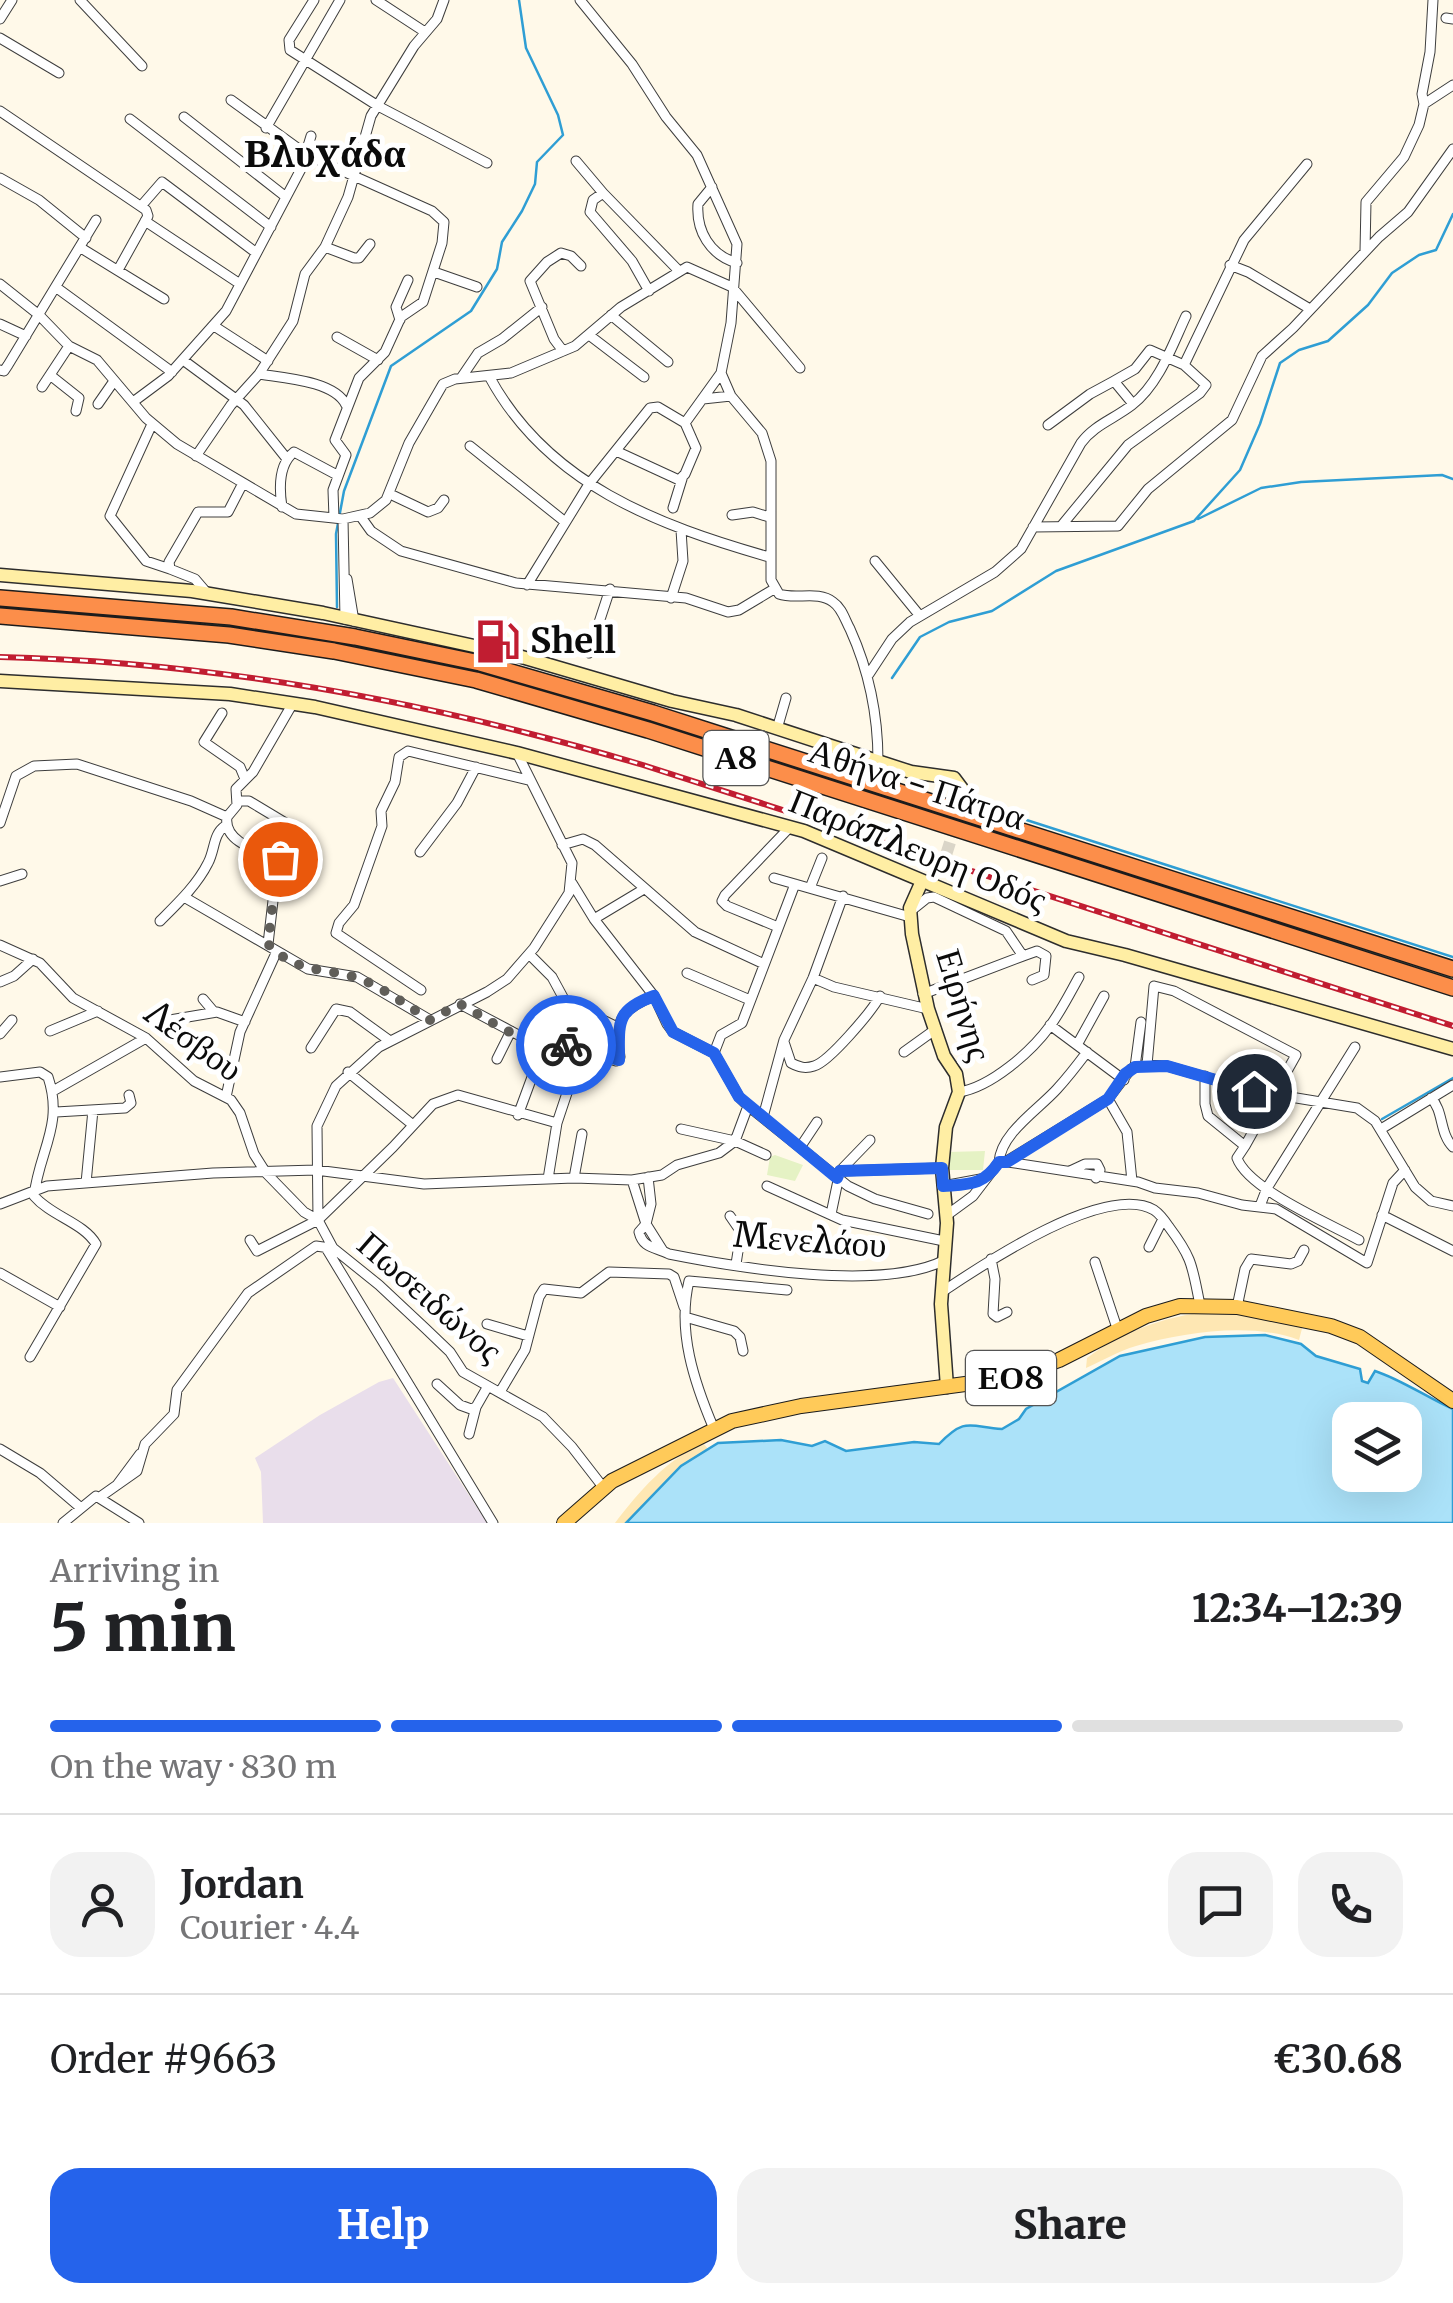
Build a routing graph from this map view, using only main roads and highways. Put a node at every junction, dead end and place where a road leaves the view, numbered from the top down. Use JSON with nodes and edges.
{"nodes":[{"id":1,"x":0,"y":598,"type":"edge"},
{"id":2,"x":0,"y":616,"type":"edge"},
{"id":3,"x":1453,"y":969,"type":"edge"},
{"id":4,"x":1453,"y":988,"type":"edge"},
{"id":5,"x":1453,"y":1402,"type":"edge"},
{"id":6,"x":564,"y":1523,"type":"edge"}],
"edges":[{"from":1,"to":3,"type":"highway","name":"Αθήνα - Πάτρα","number":"Α8"},
{"from":2,"to":4,"type":"highway","name":"Αθήνα - Πάτρα","number":"Α8"},
{"from":5,"to":6,"type":"main road","number":"ΕΟ8"}]}
